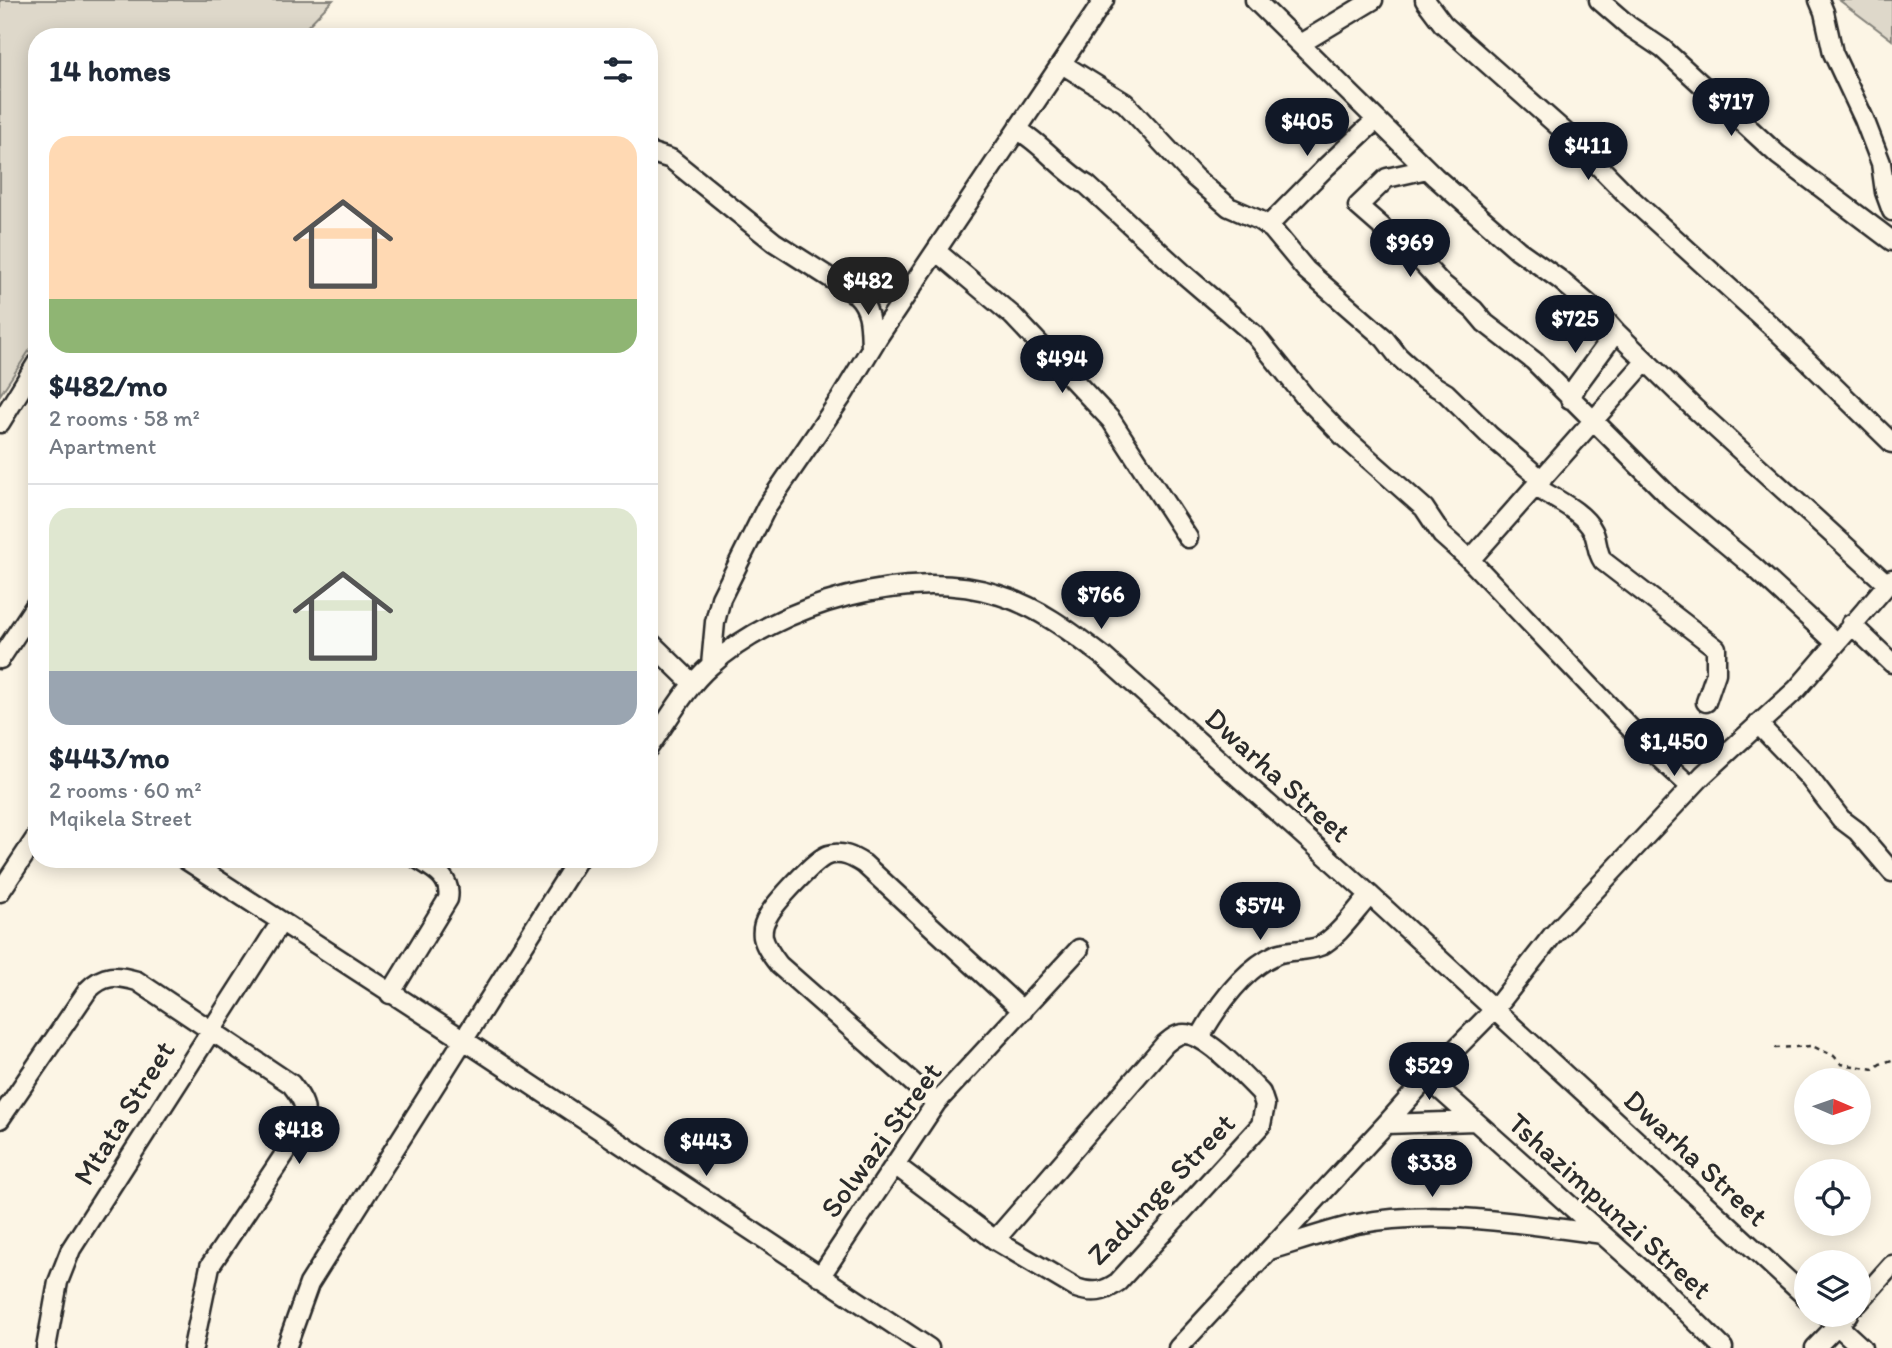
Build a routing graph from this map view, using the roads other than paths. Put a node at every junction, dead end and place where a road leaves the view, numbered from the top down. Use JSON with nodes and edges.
{"nodes":[{"id":1,"x":1104,"y":0,"type":"edge"},
{"id":2,"x":1255,"y":0,"type":"edge"},
{"id":3,"x":1373,"y":0,"type":"edge"},
{"id":4,"x":1425,"y":0,"type":"edge"},
{"id":5,"x":1599,"y":0,"type":"edge"},
{"id":6,"x":1819,"y":0,"type":"edge"},
{"id":7,"x":1300,"y":44,"type":"junction"},
{"id":8,"x":1062,"y":64,"type":"junction"},
{"id":9,"x":1376,"y":120,"type":"junction"},
{"id":10,"x":1018,"y":130,"type":"junction"},
{"id":11,"x":658,"y":155,"type":"edge"},
{"id":12,"x":1427,"y":169,"type":"junction"},
{"id":13,"x":1892,"y":211,"type":"edge"},
{"id":14,"x":1268,"y":226,"type":"junction"},
{"id":15,"x":1892,"y":241,"type":"edge"},
{"id":16,"x":936,"y":251,"type":"junction"},
{"id":17,"x":1616,"y":332,"type":"junction"},
{"id":18,"x":871,"y":349,"type":"junction"},
{"id":19,"x":1646,"y":361,"type":"junction"},
{"id":20,"x":28,"y":378,"type":"edge"},
{"id":21,"x":1570,"y":400,"type":"junction"},
{"id":22,"x":1593,"y":422,"type":"junction"},
{"id":23,"x":0,"y":423,"type":"edge"},
{"id":24,"x":1892,"y":443,"type":"edge"},
{"id":25,"x":1539,"y":483,"type":"junction"},
{"id":26,"x":1188,"y":538,"type":"dead end"},
{"id":27,"x":1470,"y":560,"type":"junction"},
{"id":28,"x":1889,"y":582,"type":"edge"},
{"id":29,"x":28,"y":617,"type":"edge"},
{"id":30,"x":1852,"y":624,"type":"junction"},
{"id":31,"x":1836,"y":643,"type":"junction"},
{"id":32,"x":658,"y":650,"type":"edge"},
{"id":33,"x":0,"y":659,"type":"edge"},
{"id":34,"x":1892,"y":663,"type":"edge"},
{"id":35,"x":711,"y":665,"type":"junction"},
{"id":36,"x":693,"y":684,"type":"junction"},
{"id":37,"x":1706,"y":702,"type":"dead end"},
{"id":38,"x":1758,"y":724,"type":"junction"},
{"id":39,"x":658,"y":734,"type":"edge"},
{"id":40,"x":1691,"y":788,"type":"junction"},
{"id":41,"x":28,"y":850,"type":"edge"},
{"id":42,"x":199,"y":868,"type":"edge"},
{"id":43,"x":429,"y":868,"type":"edge"},
{"id":44,"x":572,"y":868,"type":"edge"},
{"id":45,"x":1892,"y":873,"type":"edge"},
{"id":46,"x":0,"y":892,"type":"edge"},
{"id":47,"x":1370,"y":895,"type":"junction"},
{"id":48,"x":281,"y":922,"type":"junction"},
{"id":49,"x":1079,"y":949,"type":"dead end"},
{"id":50,"x":390,"y":994,"type":"junction"},
{"id":51,"x":1494,"y":1010,"type":"junction"},
{"id":52,"x":1023,"y":1011,"type":"junction"},
{"id":53,"x":210,"y":1030,"type":"junction"},
{"id":54,"x":1200,"y":1038,"type":"junction"},
{"id":55,"x":464,"y":1040,"type":"junction"},
{"id":56,"x":1427,"y":1078,"type":"junction"},
{"id":57,"x":936,"y":1103,"type":"junction"},
{"id":58,"x":0,"y":1119,"type":"edge"},
{"id":59,"x":1475,"y":1121,"type":"junction"},
{"id":60,"x":1387,"y":1124,"type":"junction"},
{"id":61,"x":895,"y":1165,"type":"junction"},
{"id":62,"x":1602,"y":1234,"type":"junction"},
{"id":63,"x":995,"y":1240,"type":"junction"},
{"id":64,"x":1268,"y":1250,"type":"junction"},
{"id":65,"x":1892,"y":1265,"type":"edge"},
{"id":66,"x":820,"y":1277,"type":"junction"},
{"id":67,"x":1794,"y":1286,"type":"edge"},
{"id":68,"x":1871,"y":1288,"type":"edge"},
{"id":69,"x":1830,"y":1327,"type":"edge"},
{"id":70,"x":1844,"y":1327,"type":"edge"},
{"id":71,"x":46,"y":1348,"type":"edge"},
{"id":72,"x":193,"y":1348,"type":"edge"},
{"id":73,"x":286,"y":1348,"type":"edge"},
{"id":74,"x":929,"y":1348,"type":"edge"},
{"id":75,"x":1178,"y":1348,"type":"edge"},
{"id":76,"x":1723,"y":1348,"type":"edge"},
{"id":77,"x":1815,"y":1348,"type":"edge"},
{"id":78,"x":1862,"y":1348,"type":"edge"}],
"edges":[{"from":1,"to":8,"type":"street"},
{"from":2,"to":7,"type":"street"},
{"from":3,"to":7,"type":"street"},
{"from":4,"to":24,"type":"street"},
{"from":5,"to":15,"type":"street"},
{"from":6,"to":13,"type":"street"},
{"from":7,"to":9,"type":"street"},
{"from":8,"to":10,"type":"street"},
{"from":8,"to":14,"type":"street"},
{"from":9,"to":12,"type":"street"},
{"from":9,"to":14,"type":"street"},
{"from":10,"to":16,"type":"street"},
{"from":10,"to":27,"type":"street"},
{"from":11,"to":18,"type":"street"},
{"from":12,"to":17,"type":"street"},
{"from":12,"to":21,"type":"street"},
{"from":14,"to":25,"type":"street"},
{"from":16,"to":18,"type":"street"},
{"from":16,"to":26,"type":"street"},
{"from":17,"to":19,"type":"street"},
{"from":17,"to":21,"type":"street"},
{"from":18,"to":35,"type":"street"},
{"from":19,"to":22,"type":"street"},
{"from":19,"to":28,"type":"street"},
{"from":20,"to":23,"type":"street"},
{"from":21,"to":22,"type":"street"},
{"from":22,"to":25,"type":"street"},
{"from":22,"to":31,"type":"street"},
{"from":25,"to":27,"type":"street"},
{"from":25,"to":37,"type":"street"},
{"from":27,"to":40,"type":"street"},
{"from":28,"to":30,"type":"street"},
{"from":29,"to":33,"type":"street"},
{"from":30,"to":31,"type":"street"},
{"from":30,"to":34,"type":"street"},
{"from":31,"to":38,"type":"street"},
{"from":32,"to":36,"type":"street"},
{"from":35,"to":36,"type":"street","name":"Dwarha Street"},
{"from":35,"to":47,"type":"street","name":"Dwarha Street"},
{"from":36,"to":39,"type":"street","name":"Dwarha Street"},
{"from":38,"to":40,"type":"street"},
{"from":38,"to":45,"type":"street"},
{"from":40,"to":51,"type":"street"},
{"from":41,"to":46,"type":"street"},
{"from":42,"to":48,"type":"street"},
{"from":43,"to":50,"type":"street"},
{"from":44,"to":55,"type":"street"},
{"from":47,"to":51,"type":"street","name":"Dwarha Street"},
{"from":47,"to":54,"type":"street"},
{"from":48,"to":50,"type":"street"},
{"from":48,"to":53,"type":"street","name":"Mtata Street"},
{"from":49,"to":52,"type":"street","name":"Solwazi Street"},
{"from":50,"to":55,"type":"street"},
{"from":51,"to":56,"type":"street"},
{"from":51,"to":67,"type":"street","name":"Dwarha Street"},
{"from":52,"to":57,"type":"street","name":"Solwazi Street"},
{"from":52,"to":57,"type":"street"},
{"from":53,"to":58,"type":"street"},
{"from":53,"to":71,"type":"street","name":"Mtata Street"},
{"from":53,"to":72,"type":"street"},
{"from":54,"to":63,"type":"street"},
{"from":54,"to":63,"type":"street","name":"Zadunge Street"},
{"from":55,"to":66,"type":"street"},
{"from":55,"to":73,"type":"street"},
{"from":56,"to":59,"type":"street","name":"Tshazimpunzi Street"},
{"from":56,"to":60,"type":"street"},
{"from":57,"to":61,"type":"street","name":"Solwazi Street"},
{"from":59,"to":60,"type":"street"},
{"from":59,"to":62,"type":"street","name":"Tshazimpunzi Street"},
{"from":60,"to":64,"type":"street"},
{"from":61,"to":63,"type":"street","name":"Zadunge Street"},
{"from":61,"to":66,"type":"street","name":"Solwazi Street"},
{"from":62,"to":64,"type":"street"},
{"from":62,"to":76,"type":"street","name":"Tshazimpunzi Street"},
{"from":64,"to":75,"type":"street"},
{"from":65,"to":68,"type":"street"},
{"from":66,"to":74,"type":"street"},
{"from":69,"to":77,"type":"street"},
{"from":70,"to":78,"type":"street"}]}
